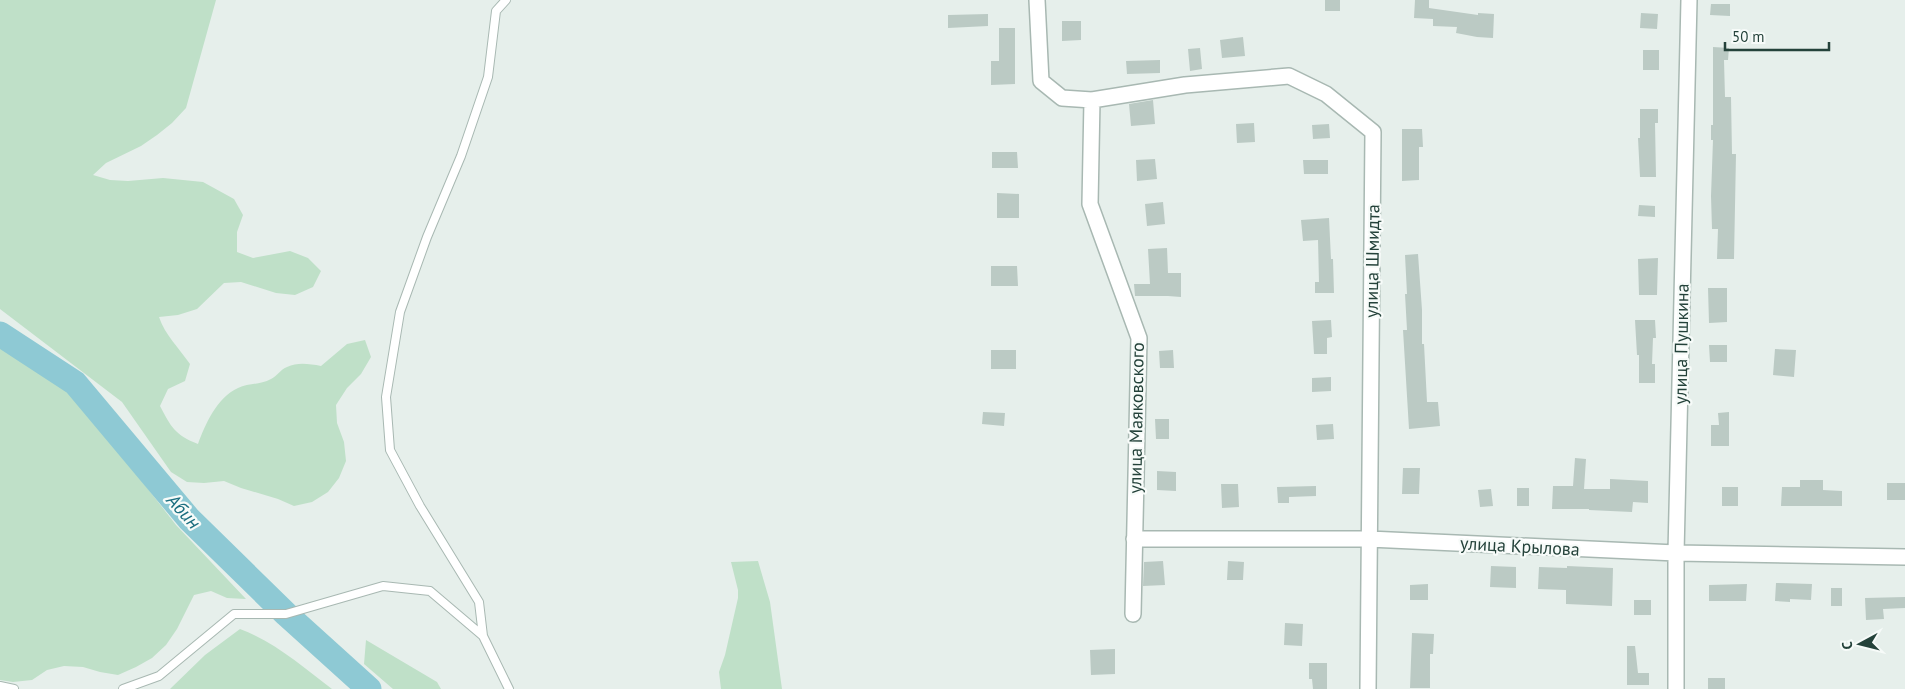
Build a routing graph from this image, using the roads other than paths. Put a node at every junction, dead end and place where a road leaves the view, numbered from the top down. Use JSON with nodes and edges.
{"nodes":[{"id":1,"x":506,"y":0,"type":"edge"},
{"id":2,"x":1037,"y":0,"type":"edge"},
{"id":3,"x":1689,"y":0,"type":"edge"},
{"id":4,"x":1092,"y":100,"type":"junction"},
{"id":5,"x":1134,"y":539,"type":"junction"},
{"id":6,"x":1369,"y":539,"type":"junction"},
{"id":7,"x":1676,"y":553,"type":"junction"},
{"id":8,"x":1905,"y":557,"type":"edge"},
{"id":9,"x":1133,"y":614,"type":"dead end"},
{"id":10,"x":483,"y":636,"type":"junction"},
{"id":11,"x":0,"y":686,"type":"edge"},
{"id":12,"x":14,"y":689,"type":"edge"},
{"id":13,"x":123,"y":689,"type":"edge"},
{"id":14,"x":509,"y":689,"type":"edge"},
{"id":15,"x":1368,"y":689,"type":"edge"},
{"id":16,"x":1676,"y":689,"type":"edge"}],
"edges":[{"from":1,"to":10,"type":"lane"},
{"from":2,"to":4,"type":"street"},
{"from":3,"to":7,"type":"street","name":"улица Пушкина"},
{"from":4,"to":5,"type":"street","name":"улица Маяковского"},
{"from":4,"to":6,"type":"street","name":"улица Шмидта"},
{"from":5,"to":6,"type":"street","name":"улица Крылова"},
{"from":5,"to":9,"type":"street","name":"улица Маяковского"},
{"from":6,"to":7,"type":"street","name":"улица Крылова"},
{"from":6,"to":15,"type":"street","name":"улица Шмидта"},
{"from":7,"to":8,"type":"street","name":"улица Крылова"},
{"from":7,"to":16,"type":"street","name":"улица Пушкина"},
{"from":10,"to":13,"type":"lane"},
{"from":10,"to":14,"type":"lane"},
{"from":11,"to":12,"type":"lane"}]}
